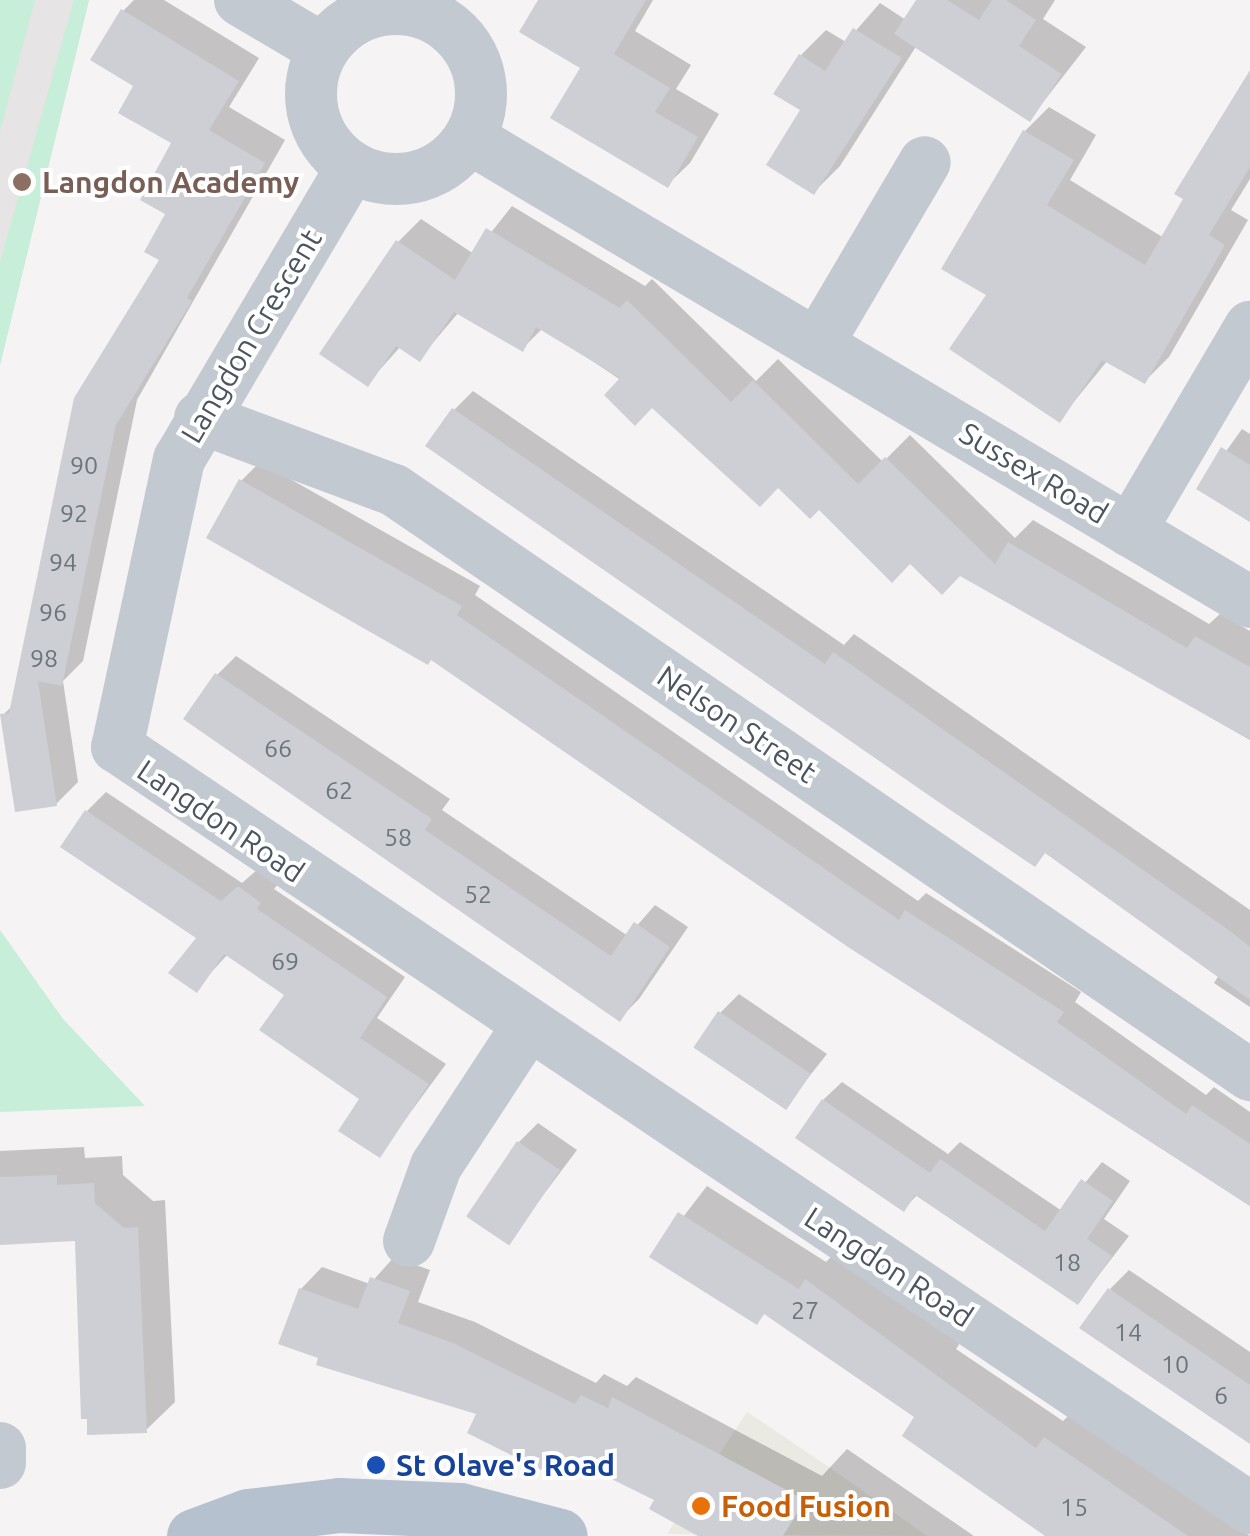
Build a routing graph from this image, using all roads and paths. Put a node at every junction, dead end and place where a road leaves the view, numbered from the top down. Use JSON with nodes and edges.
{"nodes":[{"id":1,"x":240,"y":0,"type":"edge"},
{"id":2,"x":445,"y":10,"type":"edge"},
{"id":3,"x":324,"y":48,"type":"junction"},
{"id":4,"x":469,"y":138,"type":"junction"},
{"id":5,"x":926,"y":162,"type":"dead end"},
{"id":6,"x":352,"y":168,"type":"junction"},
{"id":7,"x":1250,"y":327,"type":"edge"},
{"id":8,"x":818,"y":345,"type":"junction"},
{"id":9,"x":200,"y":418,"type":"junction"},
{"id":10,"x":1130,"y":531,"type":"junction"},
{"id":11,"x":1250,"y":602,"type":"edge"},
{"id":12,"x":117,"y":747,"type":"joint"},
{"id":13,"x":527,"y":1027,"type":"junction"},
{"id":14,"x":1250,"y":1075,"type":"edge"},
{"id":15,"x":410,"y":1241,"type":"dead end"},
{"id":16,"x":0,"y":1448,"type":"edge"},
{"id":17,"x":0,"y":1463,"type":"edge"},
{"id":18,"x":1250,"y":1508,"type":"edge"},
{"id":19,"x":194,"y":1536,"type":"edge"},
{"id":20,"x":560,"y":1536,"type":"edge"}],
"edges":[{"from":1,"to":3,"type":"street"},
{"from":2,"to":3,"type":"street"},
{"from":2,"to":4,"type":"street"},
{"from":3,"to":6,"type":"street"},
{"from":4,"to":6,"type":"street"},
{"from":4,"to":8,"type":"street","name":"Sussex Road"},
{"from":5,"to":8,"type":"street"},
{"from":6,"to":9,"type":"street","name":"Langdon Crescent"},
{"from":7,"to":10,"type":"street"},
{"from":8,"to":10,"type":"street","name":"Sussex Road"},
{"from":9,"to":12,"type":"street","name":"Langdon Crescent"},
{"from":9,"to":14,"type":"street","name":"Nelson Street"},
{"from":10,"to":11,"type":"street","name":"Sussex Road"},
{"from":12,"to":13,"type":"street","name":"Langdon Road"},
{"from":13,"to":15,"type":"street"},
{"from":13,"to":18,"type":"street","name":"Langdon Road"},
{"from":16,"to":17,"type":"street"},
{"from":19,"to":20,"type":"main road"}]}
